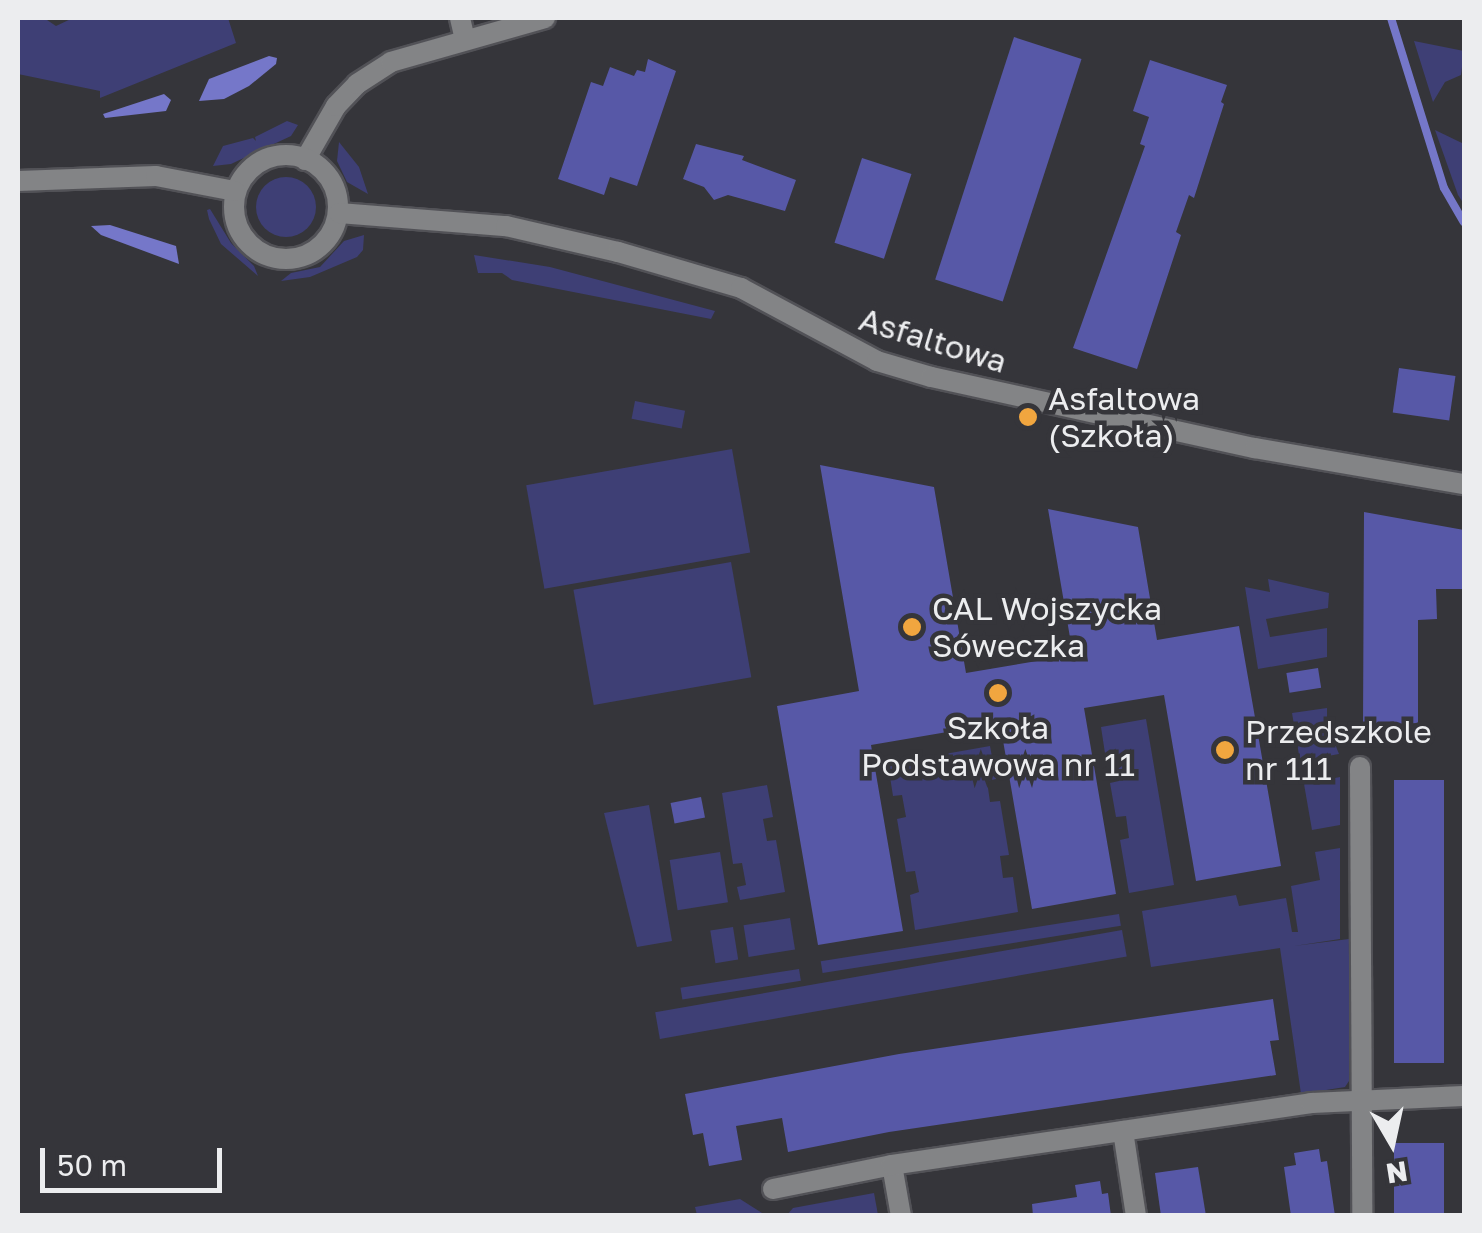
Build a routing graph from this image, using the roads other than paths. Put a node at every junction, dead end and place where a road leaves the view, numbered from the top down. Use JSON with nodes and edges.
{"nodes":[{"id":1,"x":545,"y":18,"type":"edge"},
{"id":2,"x":462,"y":28,"type":"edge"},
{"id":3,"x":306,"y":160,"type":"junction"},
{"id":4,"x":18,"y":181,"type":"edge"},
{"id":5,"x":236,"y":191,"type":"junction"},
{"id":6,"x":339,"y":213,"type":"junction"},
{"id":7,"x":1464,"y":484,"type":"edge"},
{"id":8,"x":1360,"y":768,"type":"dead end"},
{"id":9,"x":1464,"y":1096,"type":"edge"},
{"id":10,"x":1359,"y":1100,"type":"junction"},
{"id":11,"x":1123,"y":1131,"type":"junction"},
{"id":12,"x":892,"y":1165,"type":"junction"},
{"id":13,"x":773,"y":1188,"type":"dead end"},
{"id":14,"x":901,"y":1216,"type":"edge"},
{"id":15,"x":1136,"y":1216,"type":"edge"},
{"id":16,"x":1362,"y":1216,"type":"edge"}],
"edges":[{"from":1,"to":2,"type":"street"},
{"from":2,"to":3,"type":"street"},
{"from":3,"to":5,"type":"street"},
{"from":3,"to":6,"type":"street"},
{"from":4,"to":5,"type":"street"},
{"from":5,"to":6,"type":"street"},
{"from":6,"to":7,"type":"street","name":"Asfaltowa"},
{"from":8,"to":10,"type":"street"},
{"from":9,"to":10,"type":"street"},
{"from":10,"to":11,"type":"street"},
{"from":10,"to":16,"type":"street"},
{"from":11,"to":12,"type":"street"},
{"from":11,"to":15,"type":"street"},
{"from":12,"to":13,"type":"street"},
{"from":12,"to":14,"type":"street"}]}
